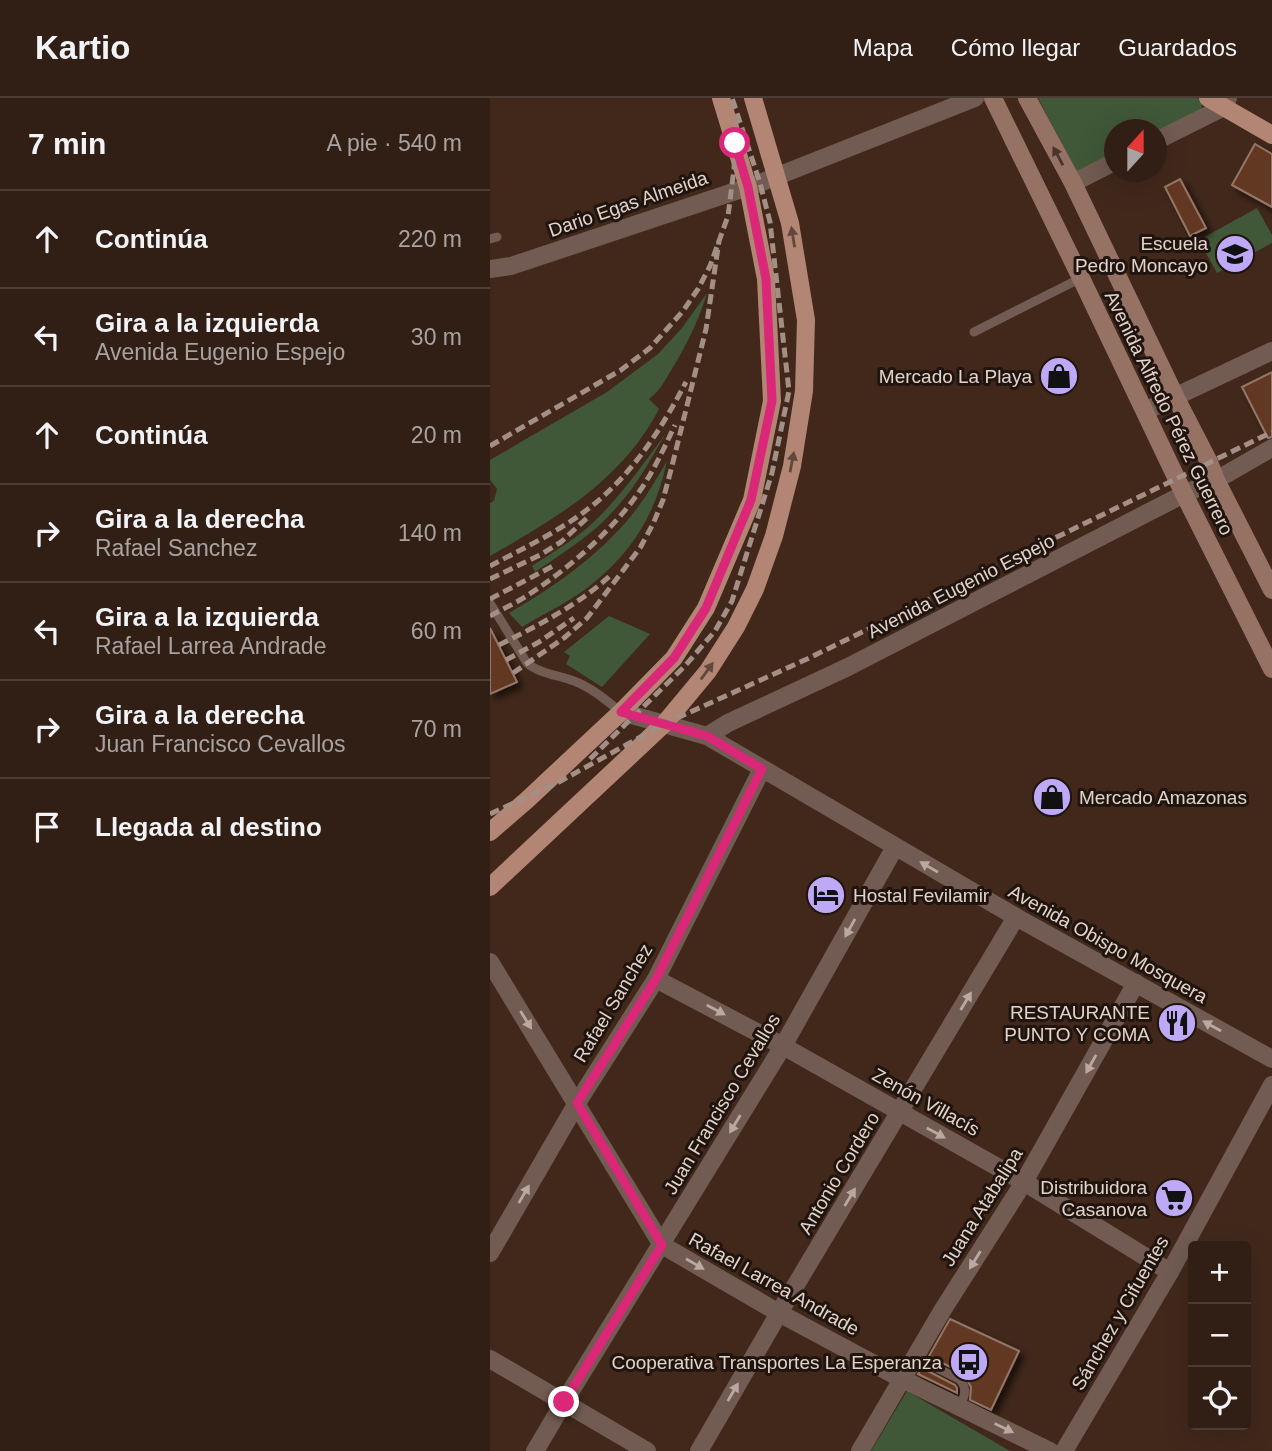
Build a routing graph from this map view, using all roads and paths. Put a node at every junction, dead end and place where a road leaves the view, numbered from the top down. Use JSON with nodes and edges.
{"nodes":[{"id":1,"x":721,"y":98,"type":"edge"},
{"id":2,"x":753,"y":98,"type":"edge"},
{"id":3,"x":975,"y":98,"type":"edge"},
{"id":4,"x":993,"y":98,"type":"edge"},
{"id":5,"x":1027,"y":98,"type":"edge"},
{"id":6,"x":1220,"y":101,"type":"edge"},
{"id":7,"x":1167,"y":135,"type":"edge"},
{"id":8,"x":1272,"y":135,"type":"edge"},
{"id":9,"x":1104,"y":168,"type":"edge"},
{"id":10,"x":776,"y":176,"type":"junction"},
{"id":11,"x":1073,"y":183,"type":"junction"},
{"id":12,"x":748,"y":187,"type":"junction"},
{"id":13,"x":490,"y":269,"type":"edge"},
{"id":14,"x":1081,"y":278,"type":"junction"},
{"id":15,"x":974,"y":332,"type":"dead end"},
{"id":16,"x":1272,"y":351,"type":"edge"},
{"id":17,"x":1176,"y":398,"type":"junction"},
{"id":18,"x":1145,"y":411,"type":"junction"},
{"id":19,"x":1272,"y":448,"type":"edge"},
{"id":20,"x":1216,"y":480,"type":"junction"},
{"id":21,"x":1184,"y":494,"type":"junction"},
{"id":22,"x":1272,"y":590,"type":"edge"},
{"id":23,"x":490,"y":603,"type":"edge"},
{"id":24,"x":1272,"y":669,"type":"edge"},
{"id":25,"x":621,"y":712,"type":"junction"},
{"id":26,"x":664,"y":724,"type":"junction"},
{"id":27,"x":707,"y":736,"type":"junction"},
{"id":28,"x":762,"y":769,"type":"junction"},
{"id":29,"x":490,"y":832,"type":"edge"},
{"id":30,"x":895,"y":847,"type":"junction"},
{"id":31,"x":490,"y":887,"type":"edge"},
{"id":32,"x":1016,"y":918,"type":"junction"},
{"id":33,"x":490,"y":963,"type":"edge"},
{"id":34,"x":656,"y":979,"type":"junction"},
{"id":35,"x":1136,"y":983,"type":"junction"},
{"id":36,"x":783,"y":1046,"type":"junction"},
{"id":37,"x":1272,"y":1059,"type":"edge"},
{"id":38,"x":1272,"y":1085,"type":"edge"},
{"id":39,"x":577,"y":1103,"type":"junction"},
{"id":40,"x":900,"y":1113,"type":"junction"},
{"id":41,"x":1024,"y":1182,"type":"junction"},
{"id":42,"x":662,"y":1245,"type":"junction"},
{"id":43,"x":490,"y":1253,"type":"edge"},
{"id":44,"x":1170,"y":1272,"type":"junction"},
{"id":45,"x":779,"y":1312,"type":"junction"},
{"id":46,"x":915,"y":1357,"type":"junction"},
{"id":47,"x":490,"y":1359,"type":"edge"},
{"id":48,"x":902,"y":1379,"type":"junction"},
{"id":49,"x":564,"y":1402,"type":"junction"},
{"id":50,"x":960,"y":1407,"type":"junction"},
{"id":51,"x":535,"y":1451,"type":"edge"},
{"id":52,"x":646,"y":1451,"type":"edge"},
{"id":53,"x":699,"y":1451,"type":"edge"},
{"id":54,"x":860,"y":1451,"type":"edge"},
{"id":55,"x":1050,"y":1451,"type":"edge"},
{"id":56,"x":1064,"y":1451,"type":"edge"}],
"edges":[{"from":1,"to":12,"type":"main road"},
{"from":2,"to":10,"type":"main road"},
{"from":3,"to":10,"type":"street","name":"Dario Egas Almeida"},
{"from":4,"to":14,"type":"street","name":"Avenida Alfredo Pérez Guerrero"},
{"from":11,"to":5,"type":"street","name":"Avenida Alfredo Pérez Guerrero","one_way":true},
{"from":6,"to":7,"type":"street"},
{"from":6,"to":8,"type":"main road"},
{"from":9,"to":11,"type":"street"},
{"from":10,"to":12,"type":"street","name":"Dario Egas Almeida"},
{"from":26,"to":10,"type":"main road","one_way":true},
{"from":11,"to":17,"type":"street","name":"Avenida Alfredo Pérez Guerrero"},
{"from":12,"to":13,"type":"street","name":"Dario Egas Almeida"},
{"from":12,"to":25,"type":"main road"},
{"from":14,"to":15,"type":"lane"},
{"from":14,"to":18,"type":"street","name":"Avenida Alfredo Pérez Guerrero"},
{"from":16,"to":17,"type":"street"},
{"from":17,"to":18,"type":"street"},
{"from":17,"to":20,"type":"street","name":"Avenida Alfredo Pérez Guerrero"},
{"from":18,"to":21,"type":"street","name":"Avenida Alfredo Pérez Guerrero"},
{"from":19,"to":20,"type":"street","name":"Avenida Eugenio Espejo"},
{"from":20,"to":21,"type":"street","name":"Avenida Eugenio Espejo"},
{"from":20,"to":22,"type":"street","name":"Avenida Alfredo Pérez Guerrero"},
{"from":21,"to":24,"type":"street","name":"Avenida Alfredo Pérez Guerrero"},
{"from":21,"to":27,"type":"street","name":"Avenida Eugenio Espejo"},
{"from":23,"to":25,"type":"lane"},
{"from":25,"to":26,"type":"street"},
{"from":25,"to":29,"type":"main road"},
{"from":26,"to":27,"type":"street"},
{"from":26,"to":31,"type":"main road"},
{"from":27,"to":28,"type":"street","name":"Avenida Obispo Mosquera"},
{"from":28,"to":30,"type":"street","name":"Avenida Obispo Mosquera"},
{"from":28,"to":34,"type":"street","name":"Rafael Sanchez"},
{"from":32,"to":30,"type":"street","name":"Avenida Obispo Mosquera","one_way":true},
{"from":30,"to":36,"type":"street","name":"Juan Francisco Cevallos","one_way":true},
{"from":32,"to":35,"type":"street","name":"Avenida Obispo Mosquera"},
{"from":40,"to":32,"type":"street","name":"Antonio Cordero","one_way":true},
{"from":33,"to":39,"type":"street","name":"Rafael Larrea Andrade","one_way":true},
{"from":34,"to":36,"type":"street","name":"Zenón Villacís","one_way":true},
{"from":34,"to":39,"type":"street","name":"Rafael Sanchez"},
{"from":37,"to":35,"type":"street","name":"Avenida Obispo Mosquera","one_way":true},
{"from":35,"to":41,"type":"street","name":"Juana Atabalipa","one_way":true},
{"from":36,"to":40,"type":"street","name":"Zenón Villacís"},
{"from":36,"to":42,"type":"street","name":"Juan Francisco Cevallos","one_way":true},
{"from":38,"to":44,"type":"street","name":"Sánchez y Cifuentes"},
{"from":39,"to":42,"type":"street","name":"Rafael Larrea Andrade"},
{"from":43,"to":39,"type":"street","name":"Rafael Sanchez","one_way":true},
{"from":40,"to":41,"type":"street","name":"Zenón Villacís","one_way":true},
{"from":45,"to":40,"type":"street","name":"Antonio Cordero","one_way":true},
{"from":41,"to":44,"type":"street","name":"Zenón Villacís"},
{"from":41,"to":46,"type":"street","name":"Juana Atabalipa","one_way":true},
{"from":42,"to":45,"type":"street","name":"Rafael Larrea Andrade","one_way":true},
{"from":42,"to":49,"type":"street","name":"Juan Francisco Cevallos"},
{"from":44,"to":56,"type":"street","name":"Sánchez y Cifuentes"},
{"from":45,"to":48,"type":"street","name":"Rafael Larrea Andrade"},
{"from":53,"to":45,"type":"street","name":"Antonio Cordero","one_way":true},
{"from":46,"to":48,"type":"street","name":"Juana Atabalipa"},
{"from":46,"to":50,"type":"lane"},
{"from":47,"to":49,"type":"street"},
{"from":48,"to":50,"type":"street","name":"Rafael Larrea Andrade"},
{"from":48,"to":54,"type":"street","name":"Juana Atabalipa"},
{"from":49,"to":51,"type":"street","name":"Juan Francisco Cevallos"},
{"from":49,"to":52,"type":"street"},
{"from":50,"to":55,"type":"street","name":"Rafael Larrea Andrade","one_way":true}]}
